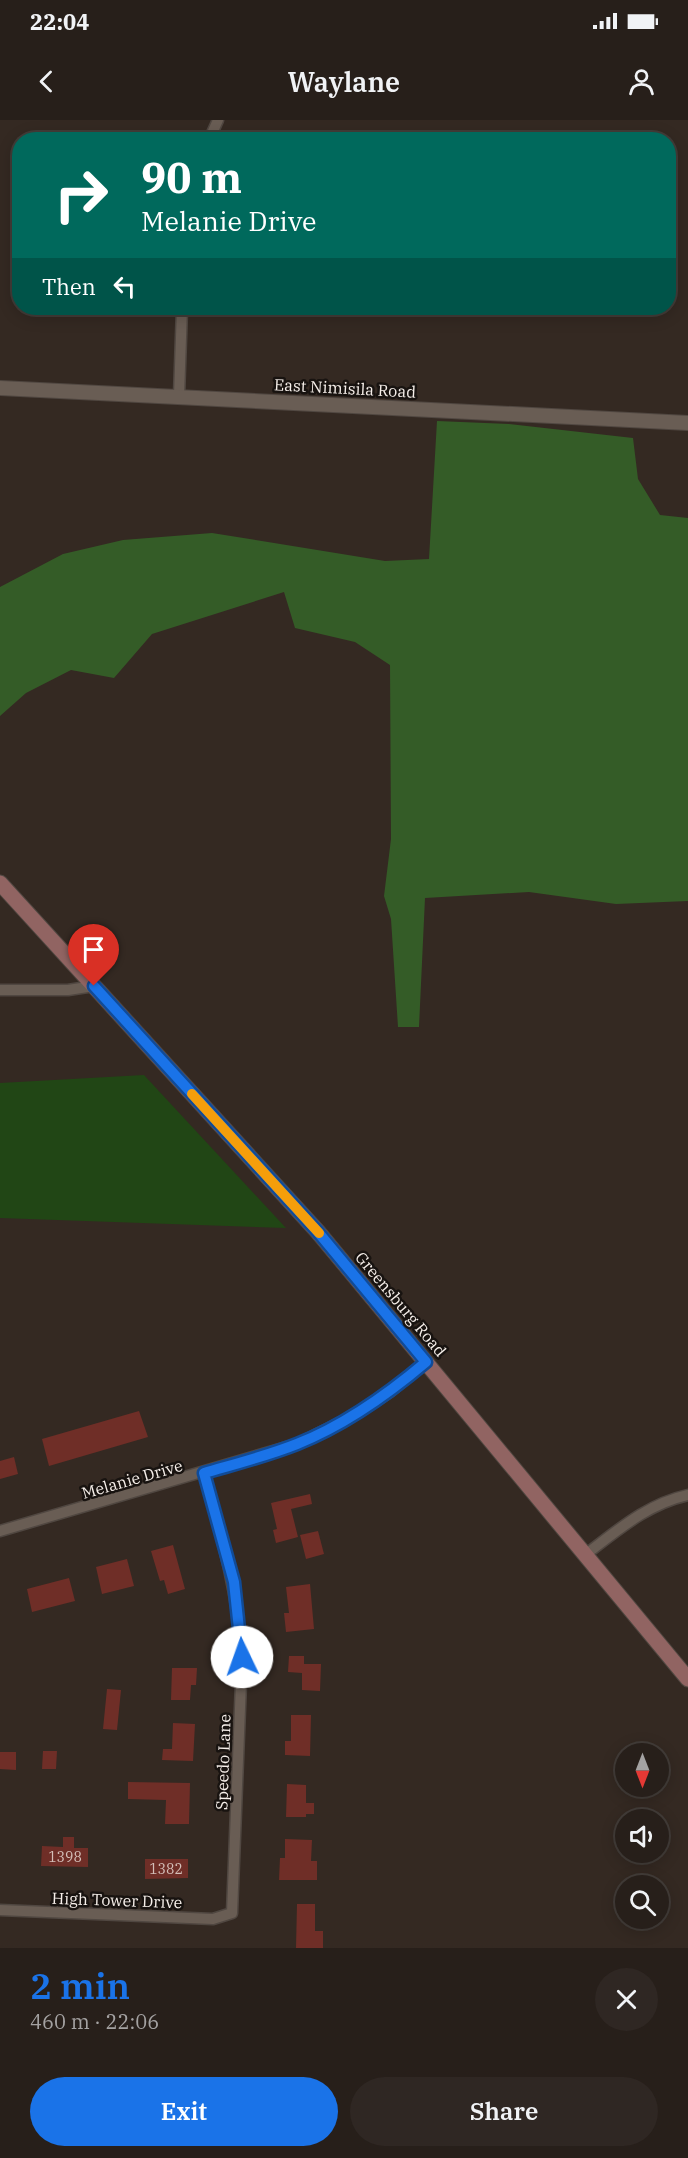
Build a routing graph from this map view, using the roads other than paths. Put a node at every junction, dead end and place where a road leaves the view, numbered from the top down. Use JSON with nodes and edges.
{"nodes":[{"id":1,"x":182,"y":315,"type":"edge"},
{"id":2,"x":0,"y":388,"type":"edge"},
{"id":3,"x":179,"y":396,"type":"junction"},
{"id":4,"x":688,"y":423,"type":"edge"},
{"id":5,"x":0,"y":883,"type":"edge"},
{"id":6,"x":94,"y":986,"type":"junction"},
{"id":7,"x":0,"y":990,"type":"edge"},
{"id":8,"x":426,"y":1362,"type":"junction"},
{"id":9,"x":204,"y":1473,"type":"junction"},
{"id":10,"x":688,"y":1495,"type":"edge"},
{"id":11,"x":0,"y":1531,"type":"edge"},
{"id":12,"x":585,"y":1555,"type":"junction"},
{"id":13,"x":688,"y":1679,"type":"edge"},
{"id":14,"x":0,"y":1910,"type":"edge"},
{"id":15,"x":232,"y":1913,"type":"joint"}],
"edges":[{"from":1,"to":3,"type":"street"},
{"from":2,"to":3,"type":"street","name":"East Nimisila Road"},
{"from":3,"to":4,"type":"street","name":"East Nimisila Road"},
{"from":5,"to":6,"type":"main road","name":"Greensburg Road"},
{"from":6,"to":7,"type":"street"},
{"from":6,"to":8,"type":"main road","name":"Greensburg Road"},
{"from":8,"to":9,"type":"street","name":"Melanie Drive"},
{"from":8,"to":12,"type":"main road","name":"Greensburg Road"},
{"from":9,"to":11,"type":"street","name":"Melanie Drive"},
{"from":9,"to":15,"type":"street","name":"Speedo Lane"},
{"from":10,"to":12,"type":"street"},
{"from":12,"to":13,"type":"main road","name":"Greensburg Road"},
{"from":14,"to":15,"type":"street","name":"High Tower Drive"}]}
